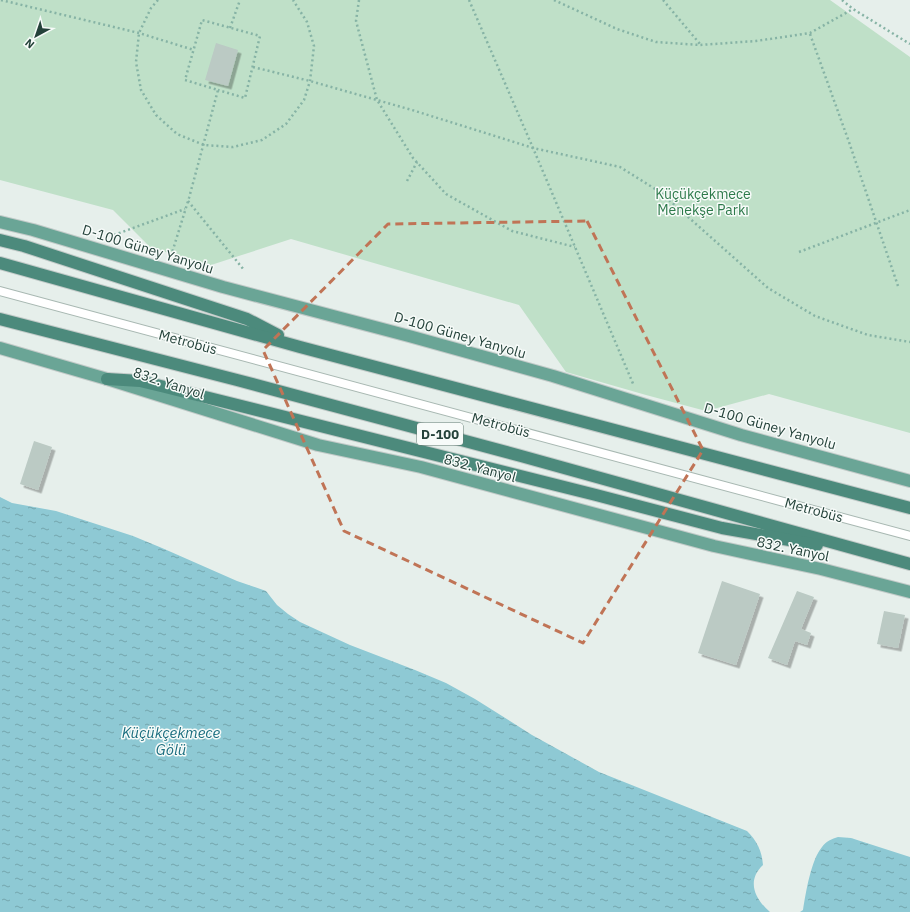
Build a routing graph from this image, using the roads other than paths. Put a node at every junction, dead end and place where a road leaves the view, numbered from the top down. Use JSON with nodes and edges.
{"nodes":[{"id":1,"x":0,"y":222,"type":"edge"},
{"id":2,"x":0,"y":240,"type":"edge"},
{"id":3,"x":0,"y":263,"type":"edge"},
{"id":4,"x":0,"y":291,"type":"edge"},
{"id":5,"x":0,"y":318,"type":"edge"},
{"id":6,"x":300,"y":347,"type":"junction"},
{"id":7,"x":0,"y":348,"type":"edge"},
{"id":8,"x":107,"y":379,"type":"junction"},
{"id":9,"x":910,"y":481,"type":"edge"},
{"id":10,"x":910,"y":508,"type":"edge"},
{"id":11,"x":910,"y":536,"type":"edge"},
{"id":12,"x":878,"y":555,"type":"junction"},
{"id":13,"x":910,"y":564,"type":"edge"},
{"id":14,"x":910,"y":592,"type":"edge"}],
"edges":[{"from":1,"to":9,"type":"main road","name":"D-100 Güney Yanyolu"},
{"from":2,"to":6,"type":"highway"},
{"from":3,"to":6,"type":"highway"},
{"from":4,"to":11,"type":"lane","name":"Metrobüs"},
{"from":5,"to":12,"type":"highway","number":"D-100"},
{"from":6,"to":10,"type":"highway"},
{"from":7,"to":8,"type":"main road","name":"832. Yanyol"},
{"from":8,"to":12,"type":"highway"},
{"from":8,"to":14,"type":"main road","name":"832. Yanyol"},
{"from":12,"to":13,"type":"highway","number":"D-100"}]}
